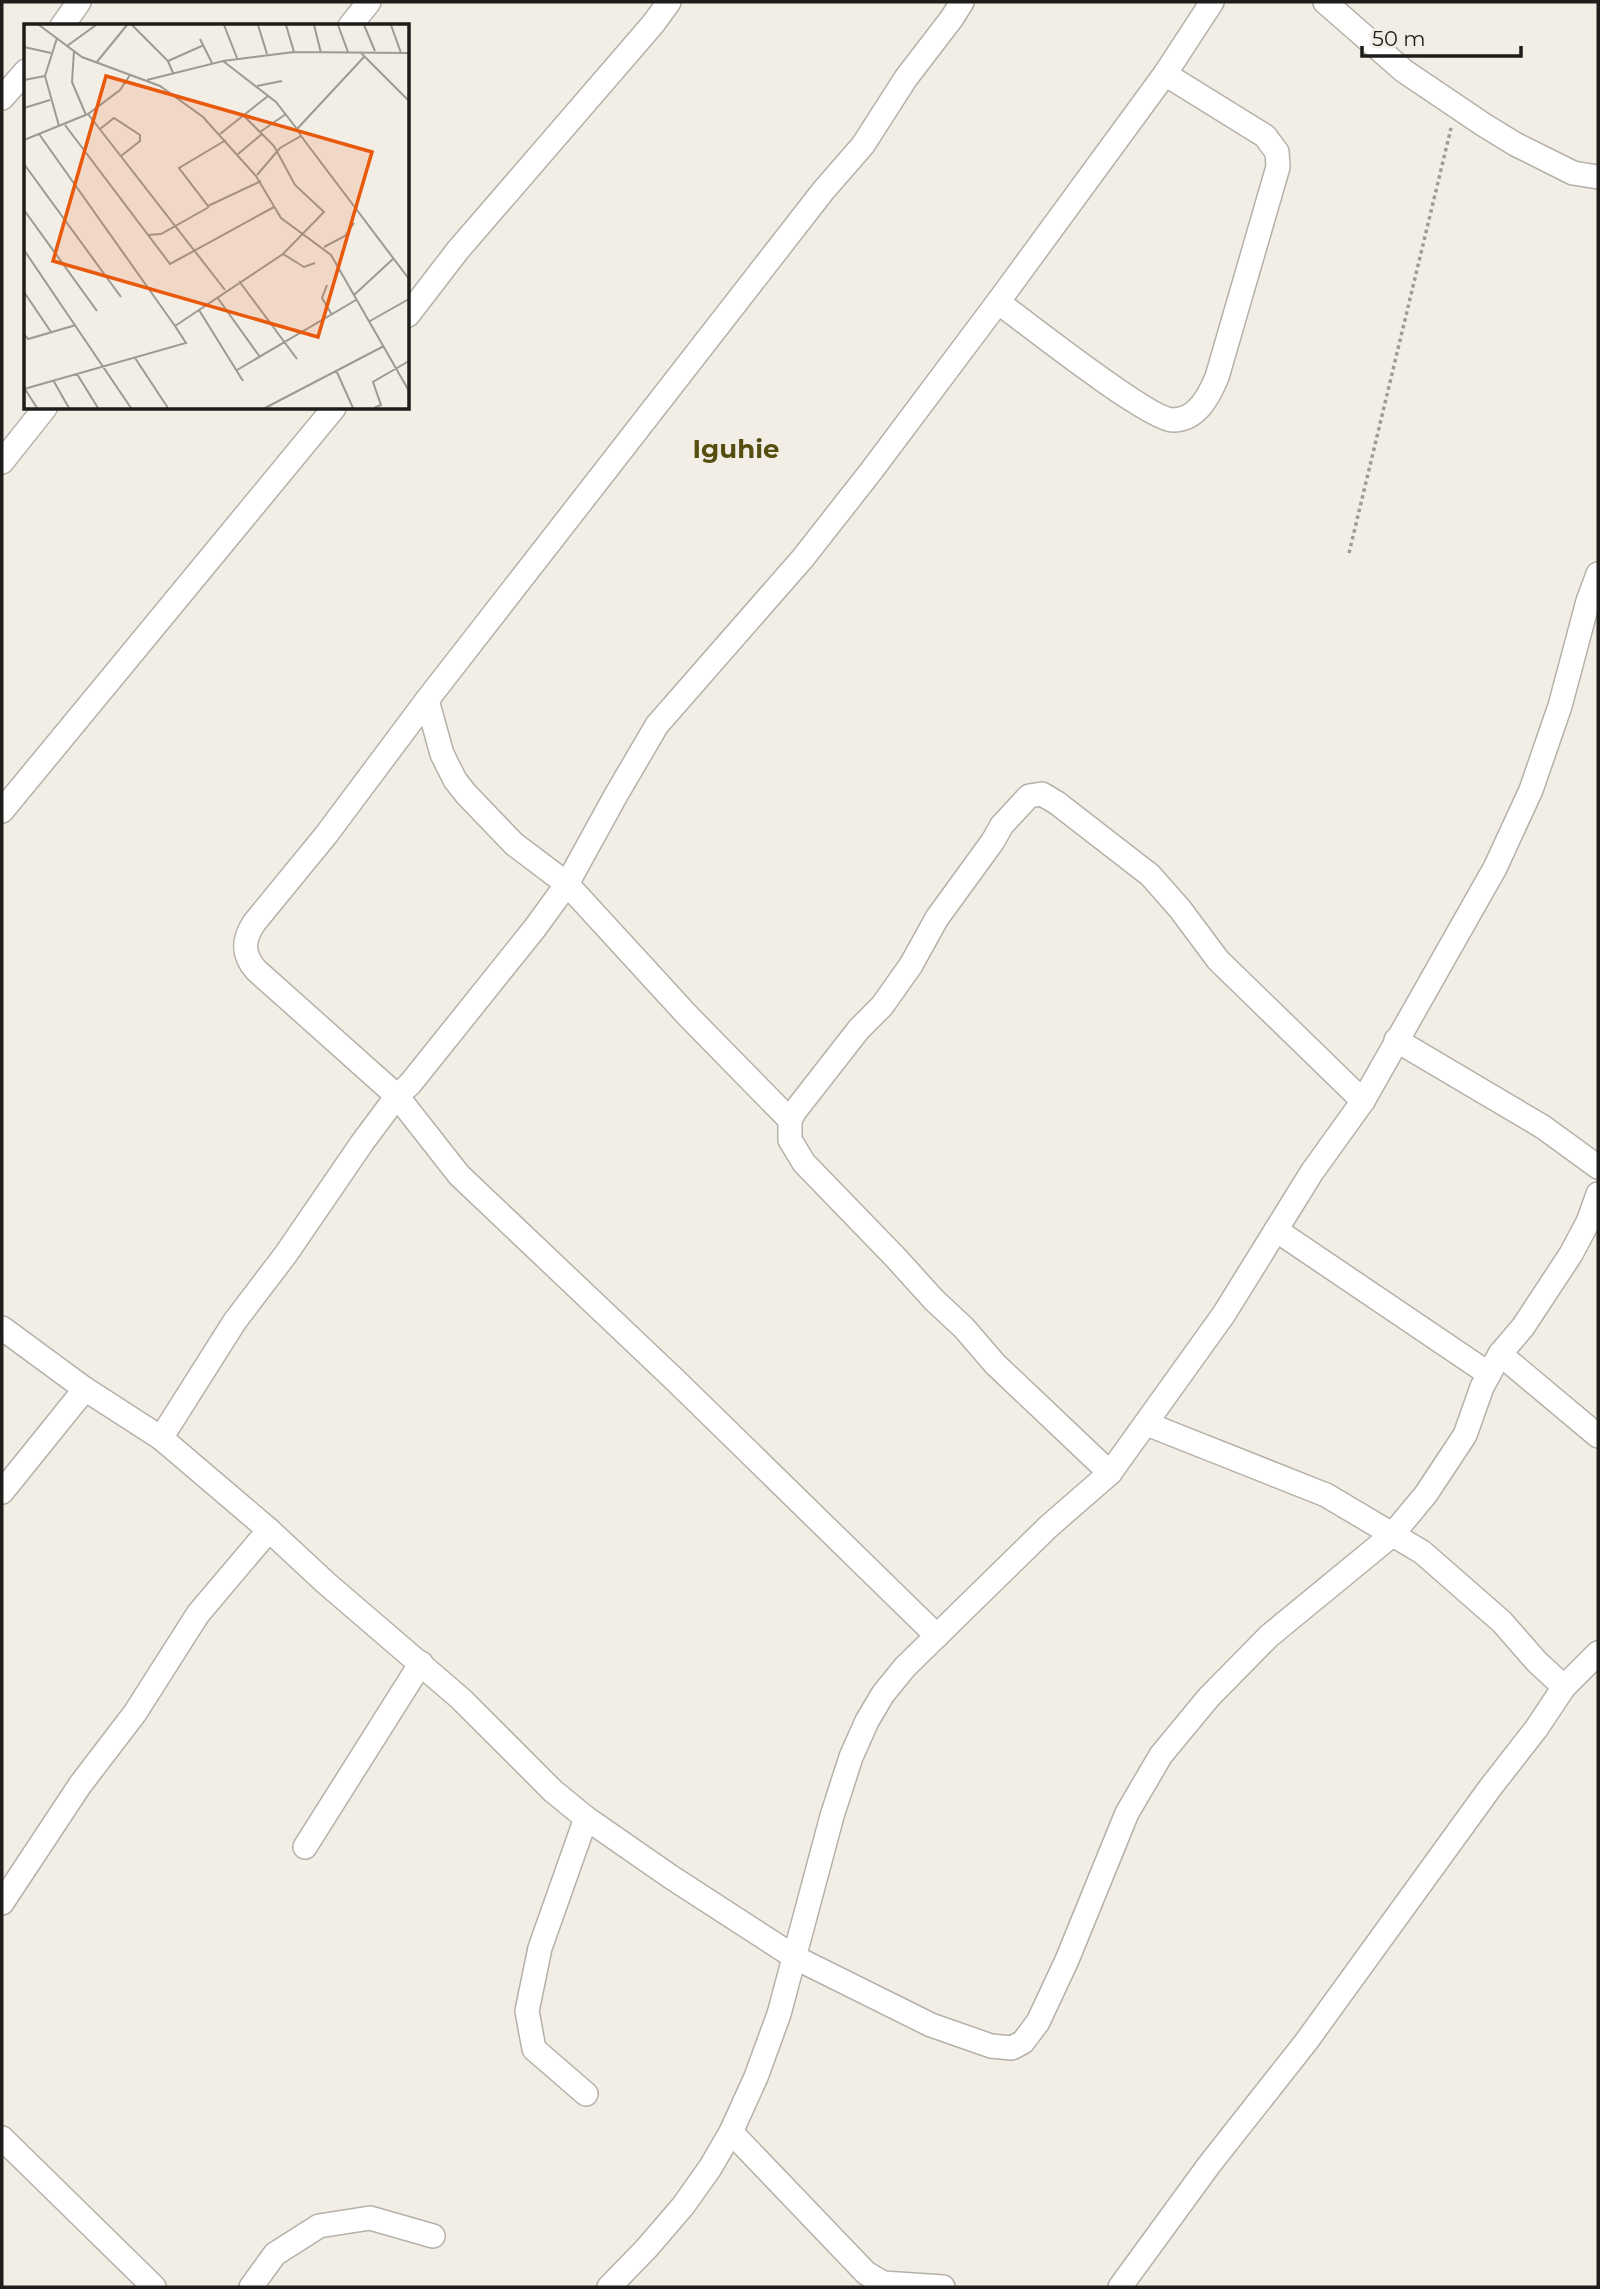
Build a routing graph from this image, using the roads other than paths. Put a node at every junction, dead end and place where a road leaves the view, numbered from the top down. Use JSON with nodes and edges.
{"nodes":[{"id":1,"x":79,"y":2,"type":"edge"},
{"id":2,"x":369,"y":2,"type":"edge"},
{"id":3,"x":669,"y":2,"type":"edge"},
{"id":4,"x":962,"y":2,"type":"edge"},
{"id":5,"x":1212,"y":2,"type":"edge"},
{"id":6,"x":1325,"y":2,"type":"edge"},
{"id":7,"x":63,"y":24,"type":"edge"},
{"id":8,"x":352,"y":24,"type":"edge"},
{"id":9,"x":24,"y":73,"type":"edge"},
{"id":10,"x":1165,"y":74,"type":"junction"},
{"id":11,"x":2,"y":98,"type":"edge"},
{"id":12,"x":1598,"y":177,"type":"edge"},
{"id":13,"x":998,"y":302,"type":"junction"},
{"id":14,"x":410,"y":312,"type":"edge"},
{"id":15,"x":44,"y":410,"type":"edge"},
{"id":16,"x":332,"y":410,"type":"edge"},
{"id":17,"x":2,"y":462,"type":"edge"},
{"id":18,"x":1598,"y":574,"type":"edge"},
{"id":19,"x":426,"y":700,"type":"junction"},
{"id":20,"x":2,"y":811,"type":"edge"},
{"id":21,"x":567,"y":884,"type":"junction"},
{"id":22,"x":1396,"y":1040,"type":"junction"},
{"id":23,"x":397,"y":1096,"type":"junction"},
{"id":24,"x":1363,"y":1101,"type":"junction"},
{"id":25,"x":790,"y":1120,"type":"junction"},
{"id":26,"x":1598,"y":1167,"type":"edge"},
{"id":27,"x":1598,"y":1194,"type":"edge"},
{"id":28,"x":1276,"y":1230,"type":"junction"},
{"id":29,"x":2,"y":1328,"type":"edge"},
{"id":30,"x":1495,"y":1364,"type":"junction"},
{"id":31,"x":85,"y":1389,"type":"junction"},
{"id":32,"x":1147,"y":1424,"type":"junction"},
{"id":33,"x":1598,"y":1436,"type":"edge"},
{"id":34,"x":161,"y":1438,"type":"junction"},
{"id":35,"x":1110,"y":1473,"type":"junction"},
{"id":36,"x":2,"y":1492,"type":"edge"},
{"id":37,"x":269,"y":1530,"type":"junction"},
{"id":38,"x":1392,"y":1535,"type":"junction"},
{"id":39,"x":937,"y":1636,"type":"junction"},
{"id":40,"x":1598,"y":1653,"type":"edge"},
{"id":41,"x":421,"y":1663,"type":"junction"},
{"id":42,"x":1564,"y":1687,"type":"junction"},
{"id":43,"x":586,"y":1818,"type":"junction"},
{"id":44,"x":305,"y":1847,"type":"dead end"},
{"id":45,"x":2,"y":1903,"type":"edge"},
{"id":46,"x":796,"y":1958,"type":"junction"},
{"id":47,"x":586,"y":2094,"type":"dead end"},
{"id":48,"x":731,"y":2132,"type":"junction"},
{"id":49,"x":2,"y":2138,"type":"edge"},
{"id":50,"x":433,"y":2236,"type":"dead end"},
{"id":51,"x":154,"y":2287,"type":"edge"},
{"id":52,"x":251,"y":2287,"type":"edge"},
{"id":53,"x":609,"y":2287,"type":"edge"},
{"id":54,"x":943,"y":2287,"type":"edge"},
{"id":55,"x":1121,"y":2287,"type":"edge"}],
"edges":[{"from":1,"to":7,"type":"street"},
{"from":2,"to":8,"type":"street"},
{"from":3,"to":14,"type":"street"},
{"from":4,"to":19,"type":"street"},
{"from":5,"to":10,"type":"street"},
{"from":6,"to":12,"type":"street"},
{"from":9,"to":11,"type":"street"},
{"from":10,"to":13,"type":"street"},
{"from":10,"to":13,"type":"street"},
{"from":13,"to":21,"type":"street"},
{"from":15,"to":17,"type":"street"},
{"from":16,"to":20,"type":"street"},
{"from":18,"to":22,"type":"street"},
{"from":19,"to":21,"type":"street"},
{"from":19,"to":23,"type":"street"},
{"from":21,"to":23,"type":"street"},
{"from":21,"to":25,"type":"street"},
{"from":22,"to":24,"type":"street"},
{"from":22,"to":26,"type":"street"},
{"from":23,"to":34,"type":"street"},
{"from":23,"to":39,"type":"street"},
{"from":24,"to":25,"type":"street"},
{"from":24,"to":28,"type":"street"},
{"from":25,"to":35,"type":"street"},
{"from":27,"to":30,"type":"street"},
{"from":28,"to":30,"type":"street"},
{"from":28,"to":32,"type":"street"},
{"from":29,"to":31,"type":"street"},
{"from":30,"to":33,"type":"street"},
{"from":30,"to":38,"type":"street"},
{"from":31,"to":34,"type":"street"},
{"from":31,"to":36,"type":"street"},
{"from":32,"to":35,"type":"street"},
{"from":32,"to":38,"type":"street"},
{"from":34,"to":37,"type":"street"},
{"from":35,"to":39,"type":"street"},
{"from":37,"to":41,"type":"street"},
{"from":37,"to":45,"type":"street"},
{"from":38,"to":42,"type":"street"},
{"from":38,"to":46,"type":"street"},
{"from":39,"to":46,"type":"street"},
{"from":40,"to":42,"type":"street"},
{"from":41,"to":43,"type":"street"},
{"from":41,"to":44,"type":"street"},
{"from":42,"to":55,"type":"street"},
{"from":43,"to":46,"type":"street"},
{"from":43,"to":47,"type":"street"},
{"from":46,"to":48,"type":"street"},
{"from":48,"to":53,"type":"street"},
{"from":48,"to":54,"type":"street"},
{"from":49,"to":51,"type":"street"},
{"from":50,"to":52,"type":"street"}]}
